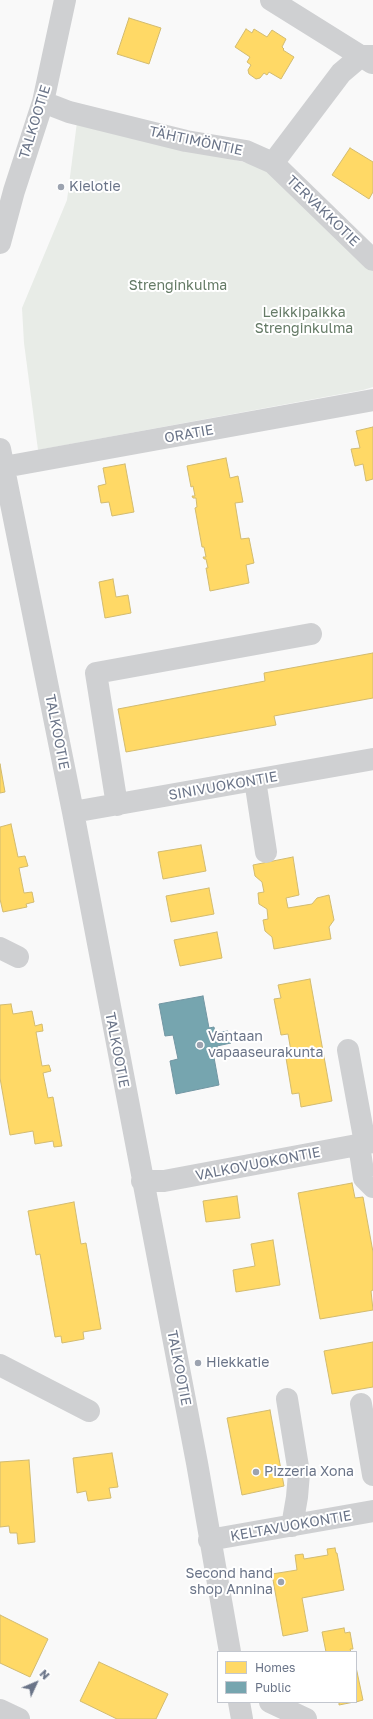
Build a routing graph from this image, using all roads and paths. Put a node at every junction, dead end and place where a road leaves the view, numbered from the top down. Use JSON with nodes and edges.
{"nodes":[{"id":1,"x":65,"y":0,"type":"edge"},
{"id":2,"x":271,"y":0,"type":"edge"},
{"id":3,"x":369,"y":58,"type":"edge"},
{"id":4,"x":43,"y":102,"type":"junction"},
{"id":5,"x":273,"y":163,"type":"junction"},
{"id":6,"x":0,"y":243,"type":"edge"},
{"id":7,"x":373,"y":260,"type":"edge"},
{"id":8,"x":373,"y":400,"type":"edge"},
{"id":9,"x":2,"y":458,"type":"edge"},
{"id":10,"x":311,"y":634,"type":"dead end"},
{"id":11,"x":373,"y":759,"type":"edge"},
{"id":12,"x":255,"y":780,"type":"junction"},
{"id":13,"x":117,"y":805,"type":"junction"},
{"id":14,"x":72,"y":812,"type":"junction"},
{"id":15,"x":266,"y":852,"type":"dead end"},
{"id":16,"x":348,"y":1050,"type":"dead end"},
{"id":17,"x":365,"y":1143,"type":"edge"},
{"id":18,"x":142,"y":1181,"type":"junction"},
{"id":19,"x":373,"y":1187,"type":"edge"},
{"id":20,"x":0,"y":1365,"type":"edge"},
{"id":21,"x":287,"y":1399,"type":"dead end"},
{"id":22,"x":361,"y":1404,"type":"dead end"},
{"id":23,"x":89,"y":1411,"type":"dead end"},
{"id":24,"x":373,"y":1475,"type":"edge"},
{"id":25,"x":373,"y":1511,"type":"edge"},
{"id":26,"x":292,"y":1526,"type":"junction"},
{"id":27,"x":209,"y":1540,"type":"junction"},
{"id":28,"x":230,"y":1651,"type":"edge"},
{"id":29,"x":239,"y":1703,"type":"edge"},
{"id":30,"x":272,"y":1703,"type":"edge"},
{"id":31,"x":0,"y":1710,"type":"edge"},
{"id":32,"x":19,"y":1719,"type":"edge"},
{"id":33,"x":242,"y":1719,"type":"edge"},
{"id":34,"x":306,"y":1719,"type":"edge"}],
"edges":[{"from":1,"to":4,"type":"street","name":"TALKOOTIE"},
{"from":2,"to":3,"type":"street"},
{"from":3,"to":5,"type":"street"},
{"from":4,"to":5,"type":"street","name":"TÄHTIMÖNTIE"},
{"from":4,"to":6,"type":"street","name":"TALKOOTIE"},
{"from":5,"to":7,"type":"street","name":"TERVAKKOTIE"},
{"from":8,"to":9,"type":"street","name":"ORATIE"},
{"from":9,"to":14,"type":"street","name":"TALKOOTIE"},
{"from":10,"to":13,"type":"street"},
{"from":11,"to":12,"type":"street","name":"SINIVUOKONTIE"},
{"from":12,"to":13,"type":"street","name":"SINIVUOKONTIE"},
{"from":12,"to":15,"type":"street"},
{"from":13,"to":14,"type":"street","name":"SINIVUOKONTIE"},
{"from":14,"to":18,"type":"street","name":"TALKOOTIE"},
{"from":16,"to":17,"type":"street"},
{"from":17,"to":18,"type":"street","name":"VALKOVUOKONTIE"},
{"from":17,"to":19,"type":"street"},
{"from":18,"to":27,"type":"street","name":"TALKOOTIE"},
{"from":20,"to":23,"type":"street"},
{"from":21,"to":26,"type":"street"},
{"from":22,"to":24,"type":"street"},
{"from":25,"to":26,"type":"street","name":"KELTAVUOKONTIE"},
{"from":26,"to":27,"type":"street","name":"KELTAVUOKONTIE"},
{"from":27,"to":28,"type":"street","name":"TALKOOTIE"},
{"from":29,"to":33,"type":"street"},
{"from":30,"to":34,"type":"street"},
{"from":31,"to":32,"type":"street"}]}
